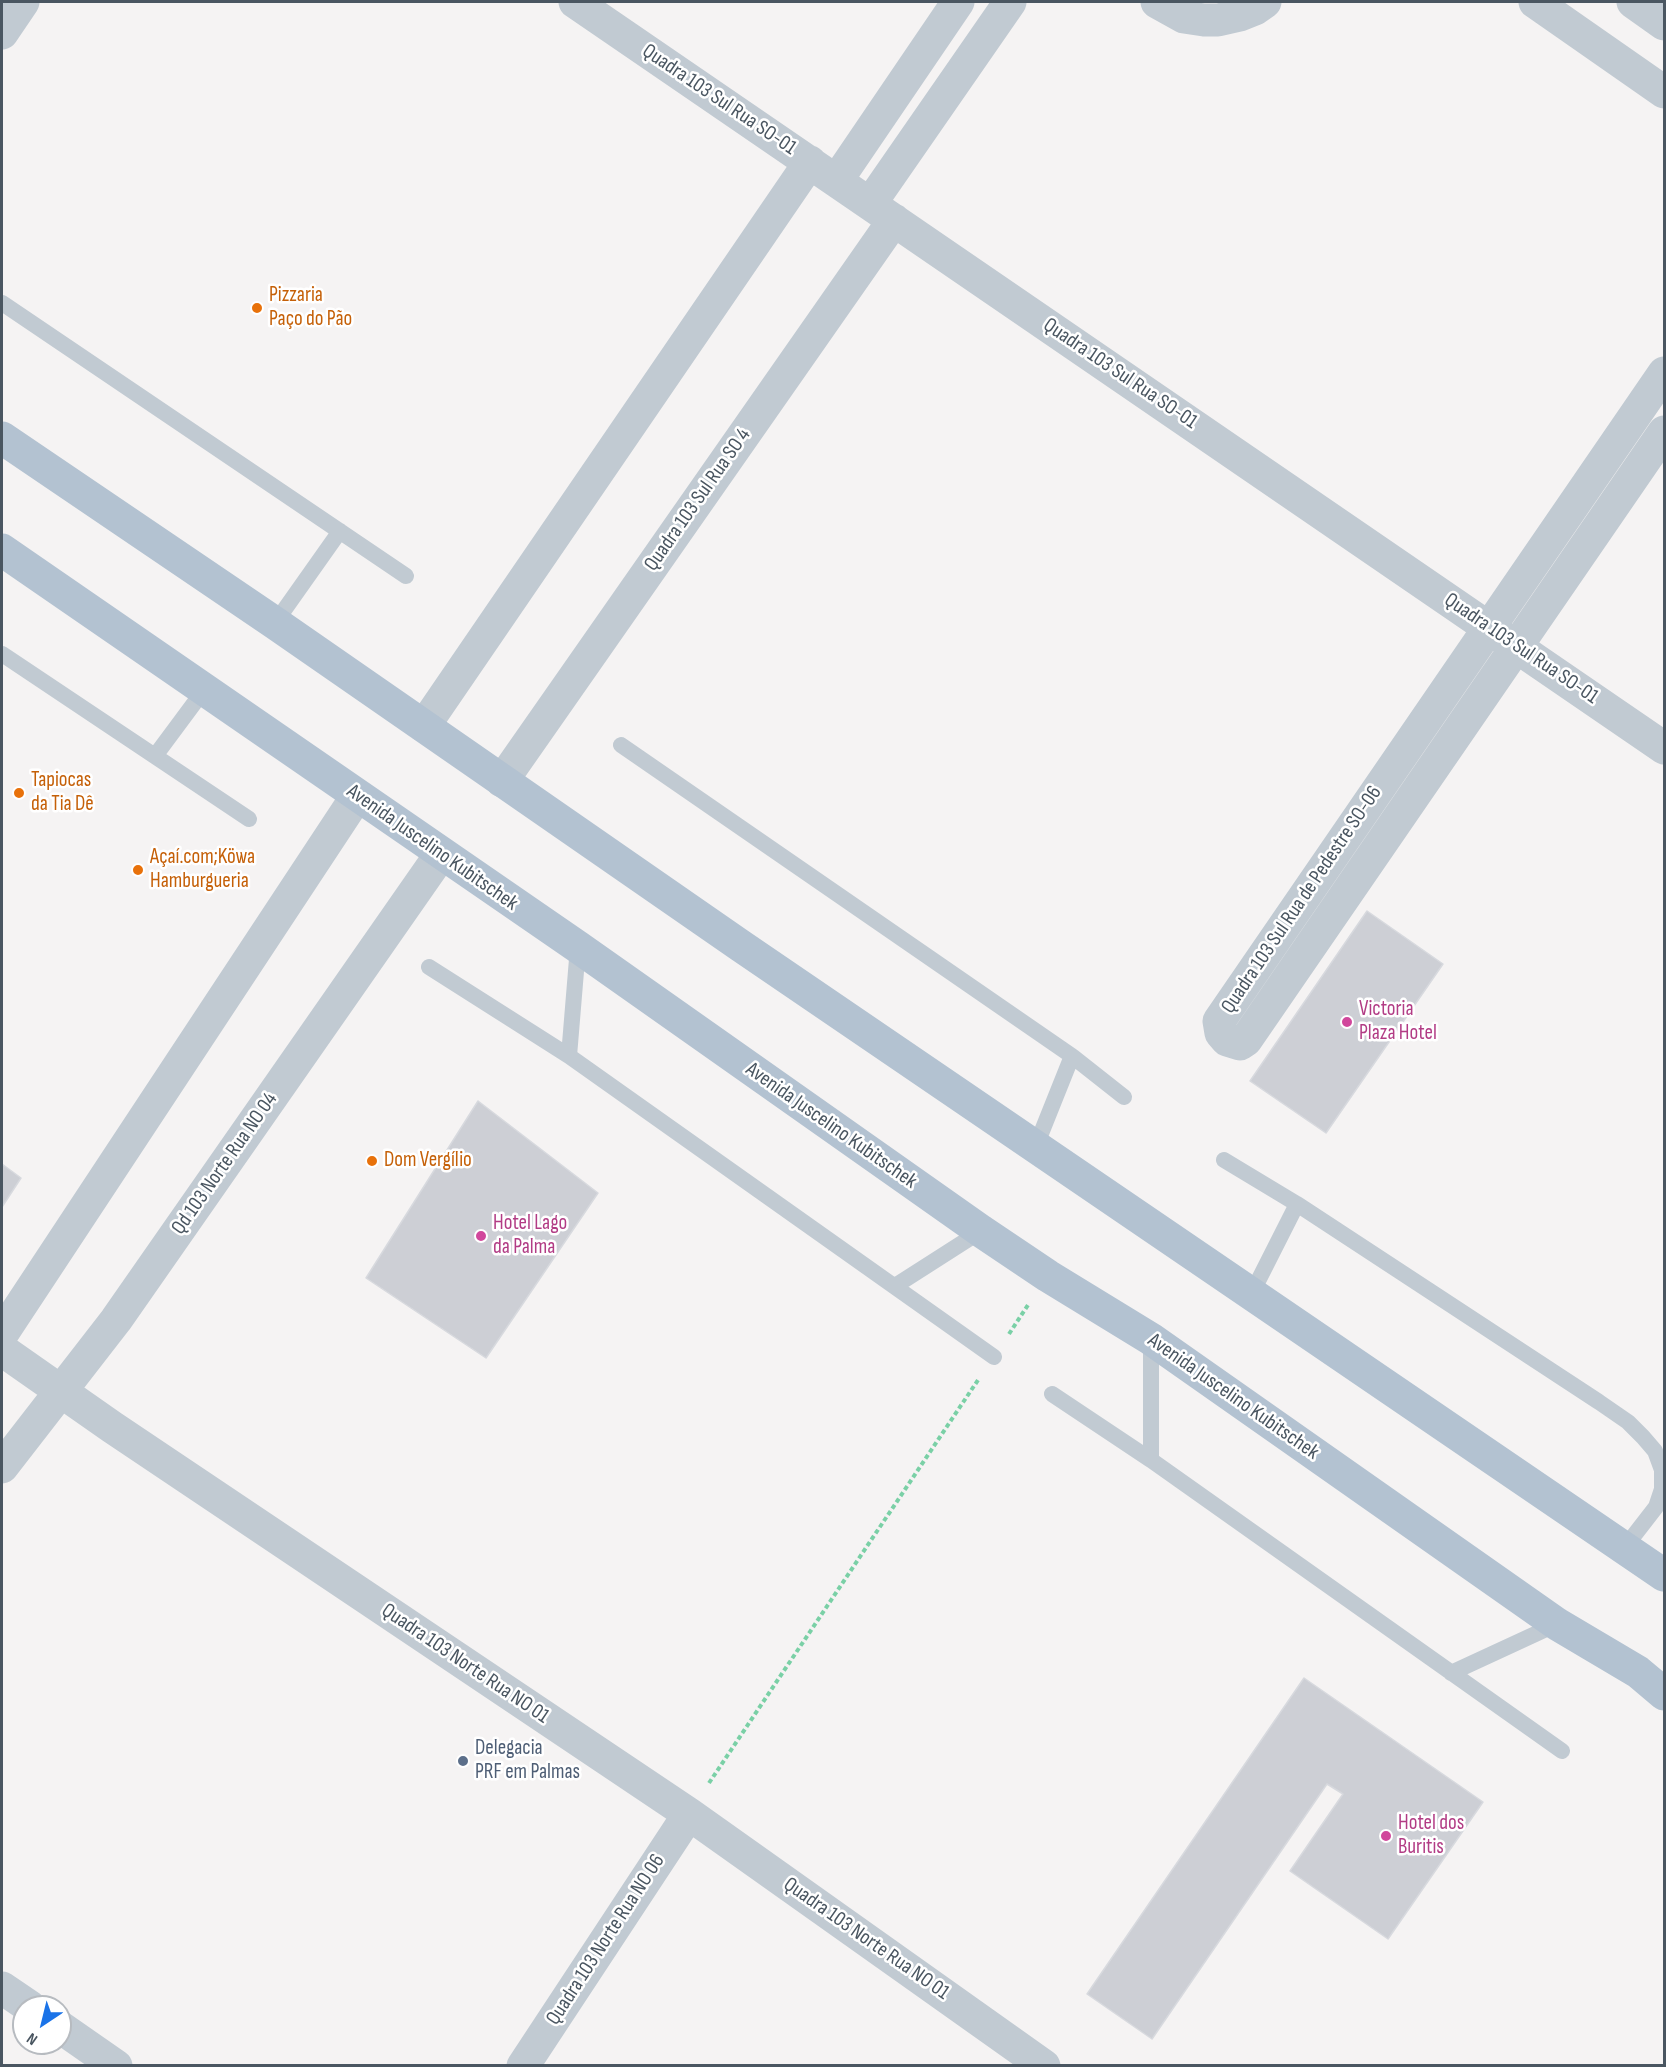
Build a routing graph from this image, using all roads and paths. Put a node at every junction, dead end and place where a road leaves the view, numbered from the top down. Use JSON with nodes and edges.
{"nodes":[{"id":1,"x":23,"y":2,"type":"edge"},
{"id":2,"x":575,"y":2,"type":"edge"},
{"id":3,"x":958,"y":2,"type":"edge"},
{"id":4,"x":1010,"y":2,"type":"edge"},
{"id":5,"x":1157,"y":2,"type":"edge"},
{"id":6,"x":1265,"y":2,"type":"edge"},
{"id":7,"x":1534,"y":2,"type":"edge"},
{"id":8,"x":1633,"y":2,"type":"edge"},
{"id":9,"x":1665,"y":24,"type":"edge"},
{"id":10,"x":2,"y":33,"type":"edge"},
{"id":11,"x":1665,"y":92,"type":"edge"},
{"id":12,"x":810,"y":162,"type":"junction"},
{"id":13,"x":837,"y":180,"type":"junction"},
{"id":14,"x":882,"y":212,"type":"junction"},
{"id":15,"x":2,"y":303,"type":"edge"},
{"id":16,"x":1665,"y":373,"type":"edge"},
{"id":17,"x":1665,"y":432,"type":"edge"},
{"id":18,"x":2,"y":438,"type":"edge"},
{"id":19,"x":340,"y":531,"type":"junction"},
{"id":20,"x":2,"y":550,"type":"edge"},
{"id":21,"x":406,"y":576,"type":"dead end"},
{"id":22,"x":275,"y":623,"type":"junction"},
{"id":23,"x":1489,"y":627,"type":"junction"},
{"id":24,"x":1517,"y":647,"type":"junction"},
{"id":25,"x":2,"y":654,"type":"edge"},
{"id":26,"x":204,"y":690,"type":"junction"},
{"id":27,"x":424,"y":726,"type":"junction"},
{"id":28,"x":621,"y":745,"type":"dead end"},
{"id":29,"x":1665,"y":748,"type":"edge"},
{"id":30,"x":155,"y":756,"type":"junction"},
{"id":31,"x":502,"y":781,"type":"junction"},
{"id":32,"x":357,"y":796,"type":"junction"},
{"id":33,"x":249,"y":819,"type":"dead end"},
{"id":34,"x":441,"y":854,"type":"junction"},
{"id":35,"x":578,"y":947,"type":"junction"},
{"id":36,"x":429,"y":967,"type":"dead end"},
{"id":37,"x":569,"y":1056,"type":"junction"},
{"id":38,"x":1072,"y":1056,"type":"junction"},
{"id":39,"x":1124,"y":1097,"type":"dead end"},
{"id":40,"x":1036,"y":1146,"type":"junction"},
{"id":41,"x":1224,"y":1160,"type":"dead end"},
{"id":42,"x":1297,"y":1204,"type":"junction"},
{"id":43,"x":981,"y":1231,"type":"junction"},
{"id":44,"x":1048,"y":1276,"type":"junction"},
{"id":45,"x":895,"y":1286,"type":"junction"},
{"id":46,"x":1252,"y":1293,"type":"junction"},
{"id":47,"x":2,"y":1335,"type":"edge"},
{"id":48,"x":1151,"y":1339,"type":"junction"},
{"id":49,"x":2,"y":1350,"type":"edge"},
{"id":50,"x":994,"y":1357,"type":"junction"},
{"id":51,"x":61,"y":1391,"type":"junction"},
{"id":52,"x":1052,"y":1394,"type":"dead end"},
{"id":53,"x":1151,"y":1460,"type":"junction"},
{"id":54,"x":2,"y":1467,"type":"edge"},
{"id":55,"x":1625,"y":1547,"type":"junction"},
{"id":56,"x":1665,"y":1575,"type":"edge"},
{"id":57,"x":1557,"y":1624,"type":"junction"},
{"id":58,"x":1451,"y":1673,"type":"junction"},
{"id":59,"x":1665,"y":1694,"type":"edge"},
{"id":60,"x":1562,"y":1751,"type":"dead end"},
{"id":61,"x":689,"y":1814,"type":"junction"},
{"id":62,"x":72,"y":2035,"type":"edge"},
{"id":63,"x":117,"y":2066,"type":"edge"},
{"id":64,"x":523,"y":2066,"type":"edge"},
{"id":65,"x":1044,"y":2066,"type":"edge"}],
"edges":[{"from":1,"to":10,"type":"street"},
{"from":2,"to":12,"type":"street","name":"Quadra 103 Sul Rua SO-01"},
{"from":3,"to":13,"type":"street"},
{"from":4,"to":14,"type":"street","name":"Quadra 103 Sul Rua SO 4"},
{"from":5,"to":6,"type":"street"},
{"from":7,"to":11,"type":"street"},
{"from":8,"to":9,"type":"street"},
{"from":12,"to":13,"type":"street","name":"Quadra 103 Sul Rua SO-01"},
{"from":12,"to":27,"type":"street"},
{"from":13,"to":14,"type":"street","name":"Quadra 103 Sul Rua SO-01"},
{"from":14,"to":23,"type":"street","name":"Quadra 103 Sul Rua SO-01"},
{"from":14,"to":31,"type":"street","name":"Quadra 103 Sul Rua SO 4"},
{"from":15,"to":19,"type":"lane"},
{"from":16,"to":23,"type":"street","name":"Quadra 103 Sul Rua de Pedestre SO-06"},
{"from":17,"to":24,"type":"street","name":"Quadra 103 Sul Rua de Pedestre SO-06"},
{"from":18,"to":22,"type":"main road"},
{"from":19,"to":21,"type":"lane"},
{"from":19,"to":22,"type":"lane"},
{"from":20,"to":26,"type":"main road","name":"Avenida Juscelino Kubitschek"},
{"from":22,"to":27,"type":"main road"},
{"from":23,"to":24,"type":"street","name":"Quadra 103 Sul Rua SO-01"},
{"from":23,"to":24,"type":"street","name":"Quadra 103 Sul Rua de Pedestre SO-06"},
{"from":24,"to":29,"type":"street","name":"Quadra 103 Sul Rua SO-01"},
{"from":25,"to":30,"type":"lane"},
{"from":26,"to":30,"type":"lane"},
{"from":26,"to":32,"type":"main road","name":"Avenida Juscelino Kubitschek"},
{"from":27,"to":31,"type":"main road"},
{"from":28,"to":38,"type":"lane"},
{"from":30,"to":33,"type":"lane"},
{"from":31,"to":40,"type":"main road"},
{"from":32,"to":34,"type":"main road","name":"Avenida Juscelino Kubitschek"},
{"from":32,"to":47,"type":"street"},
{"from":34,"to":35,"type":"main road","name":"Avenida Juscelino Kubitschek"},
{"from":34,"to":51,"type":"street","name":"Qd 103 Norte Rua NO 04"},
{"from":35,"to":37,"type":"lane"},
{"from":35,"to":43,"type":"main road","name":"Avenida Juscelino Kubitschek"},
{"from":36,"to":37,"type":"lane"},
{"from":37,"to":45,"type":"lane"},
{"from":38,"to":39,"type":"lane"},
{"from":38,"to":40,"type":"lane"},
{"from":40,"to":46,"type":"main road"},
{"from":41,"to":42,"type":"lane"},
{"from":42,"to":46,"type":"lane"},
{"from":42,"to":55,"type":"lane"},
{"from":43,"to":44,"type":"main road","name":"Avenida Juscelino Kubitschek"},
{"from":43,"to":45,"type":"lane"},
{"from":44,"to":48,"type":"main road","name":"Avenida Juscelino Kubitschek"},
{"from":44,"to":50,"type":"path"},
{"from":45,"to":50,"type":"lane"},
{"from":46,"to":55,"type":"main road"},
{"from":48,"to":53,"type":"lane"},
{"from":48,"to":57,"type":"main road","name":"Avenida Juscelino Kubitschek"},
{"from":49,"to":51,"type":"street","name":"Quadra 103 Norte Rua NO 01"},
{"from":50,"to":61,"type":"path"},
{"from":51,"to":54,"type":"street","name":"Qd 103 Norte Rua NO 04"},
{"from":51,"to":61,"type":"street","name":"Quadra 103 Norte Rua NO 01"},
{"from":52,"to":53,"type":"lane"},
{"from":53,"to":58,"type":"lane"},
{"from":55,"to":56,"type":"main road"},
{"from":57,"to":58,"type":"lane"},
{"from":57,"to":59,"type":"main road","name":"Avenida Juscelino Kubitschek"},
{"from":58,"to":60,"type":"lane"},
{"from":61,"to":64,"type":"street","name":"Quadra 103 Norte Rua NO 06"},
{"from":61,"to":65,"type":"street","name":"Quadra 103 Norte Rua NO 01"},
{"from":62,"to":63,"type":"street"}]}
